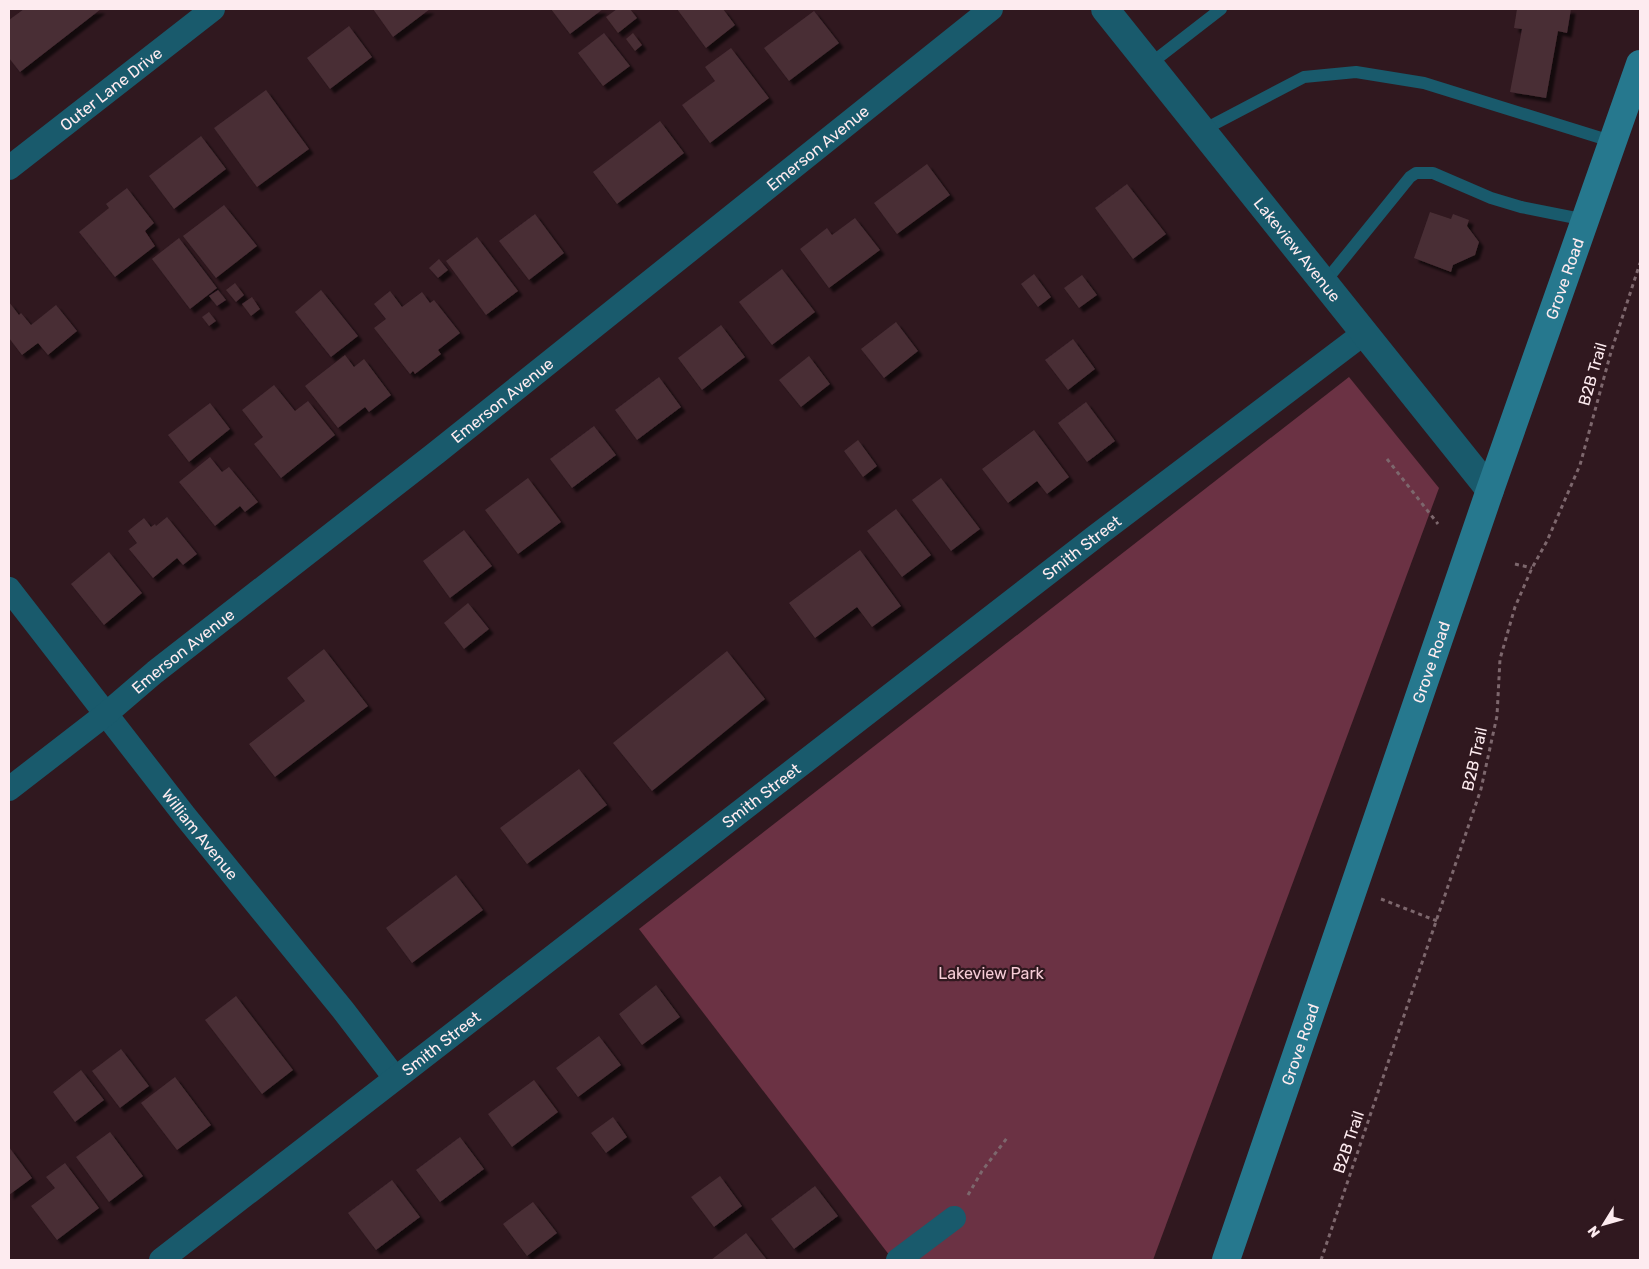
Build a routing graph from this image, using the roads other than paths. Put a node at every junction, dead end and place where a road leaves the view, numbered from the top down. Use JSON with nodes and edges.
{"nodes":[{"id":1,"x":213,"y":9,"type":"edge"},
{"id":2,"x":991,"y":9,"type":"edge"},
{"id":3,"x":1105,"y":9,"type":"edge"},
{"id":4,"x":1221,"y":9,"type":"edge"},
{"id":5,"x":1150,"y":64,"type":"junction"},
{"id":6,"x":1640,"y":64,"type":"edge"},
{"id":7,"x":1203,"y":130,"type":"junction"},
{"id":8,"x":1614,"y":142,"type":"junction"},
{"id":9,"x":9,"y":168,"type":"edge"},
{"id":10,"x":1586,"y":220,"type":"junction"},
{"id":11,"x":1324,"y":283,"type":"junction"},
{"id":12,"x":1363,"y":334,"type":"junction"},
{"id":13,"x":1490,"y":490,"type":"junction"},
{"id":14,"x":9,"y":589,"type":"edge"},
{"id":15,"x":106,"y":714,"type":"junction"},
{"id":16,"x":9,"y":789,"type":"edge"},
{"id":17,"x":395,"y":1078,"type":"junction"},
{"id":18,"x":954,"y":1218,"type":"road end"},
{"id":19,"x":161,"y":1260,"type":"edge"},
{"id":20,"x":898,"y":1260,"type":"edge"},
{"id":21,"x":1226,"y":1260,"type":"edge"}],
"edges":[{"from":1,"to":9,"type":"street","name":"Outer Lane Drive"},
{"from":2,"to":15,"type":"street","name":"Emerson Avenue"},
{"from":3,"to":5,"type":"street","name":"Lakeview Avenue"},
{"from":4,"to":5,"type":"lane"},
{"from":5,"to":7,"type":"street","name":"Lakeview Avenue"},
{"from":6,"to":8,"type":"main road","name":"Grove Road"},
{"from":7,"to":8,"type":"lane"},
{"from":7,"to":11,"type":"street","name":"Lakeview Avenue"},
{"from":8,"to":10,"type":"main road","name":"Grove Road"},
{"from":10,"to":11,"type":"lane"},
{"from":10,"to":13,"type":"main road","name":"Grove Road"},
{"from":11,"to":12,"type":"street","name":"Lakeview Avenue"},
{"from":12,"to":13,"type":"street","name":"Lakeview Avenue"},
{"from":12,"to":17,"type":"street","name":"Smith Street"},
{"from":13,"to":21,"type":"main road","name":"Grove Road"},
{"from":14,"to":15,"type":"street","name":"William Avenue"},
{"from":15,"to":16,"type":"street","name":"Emerson Avenue"},
{"from":15,"to":17,"type":"street","name":"William Avenue"},
{"from":17,"to":19,"type":"street","name":"Smith Street"},
{"from":18,"to":20,"type":"street"}]}
